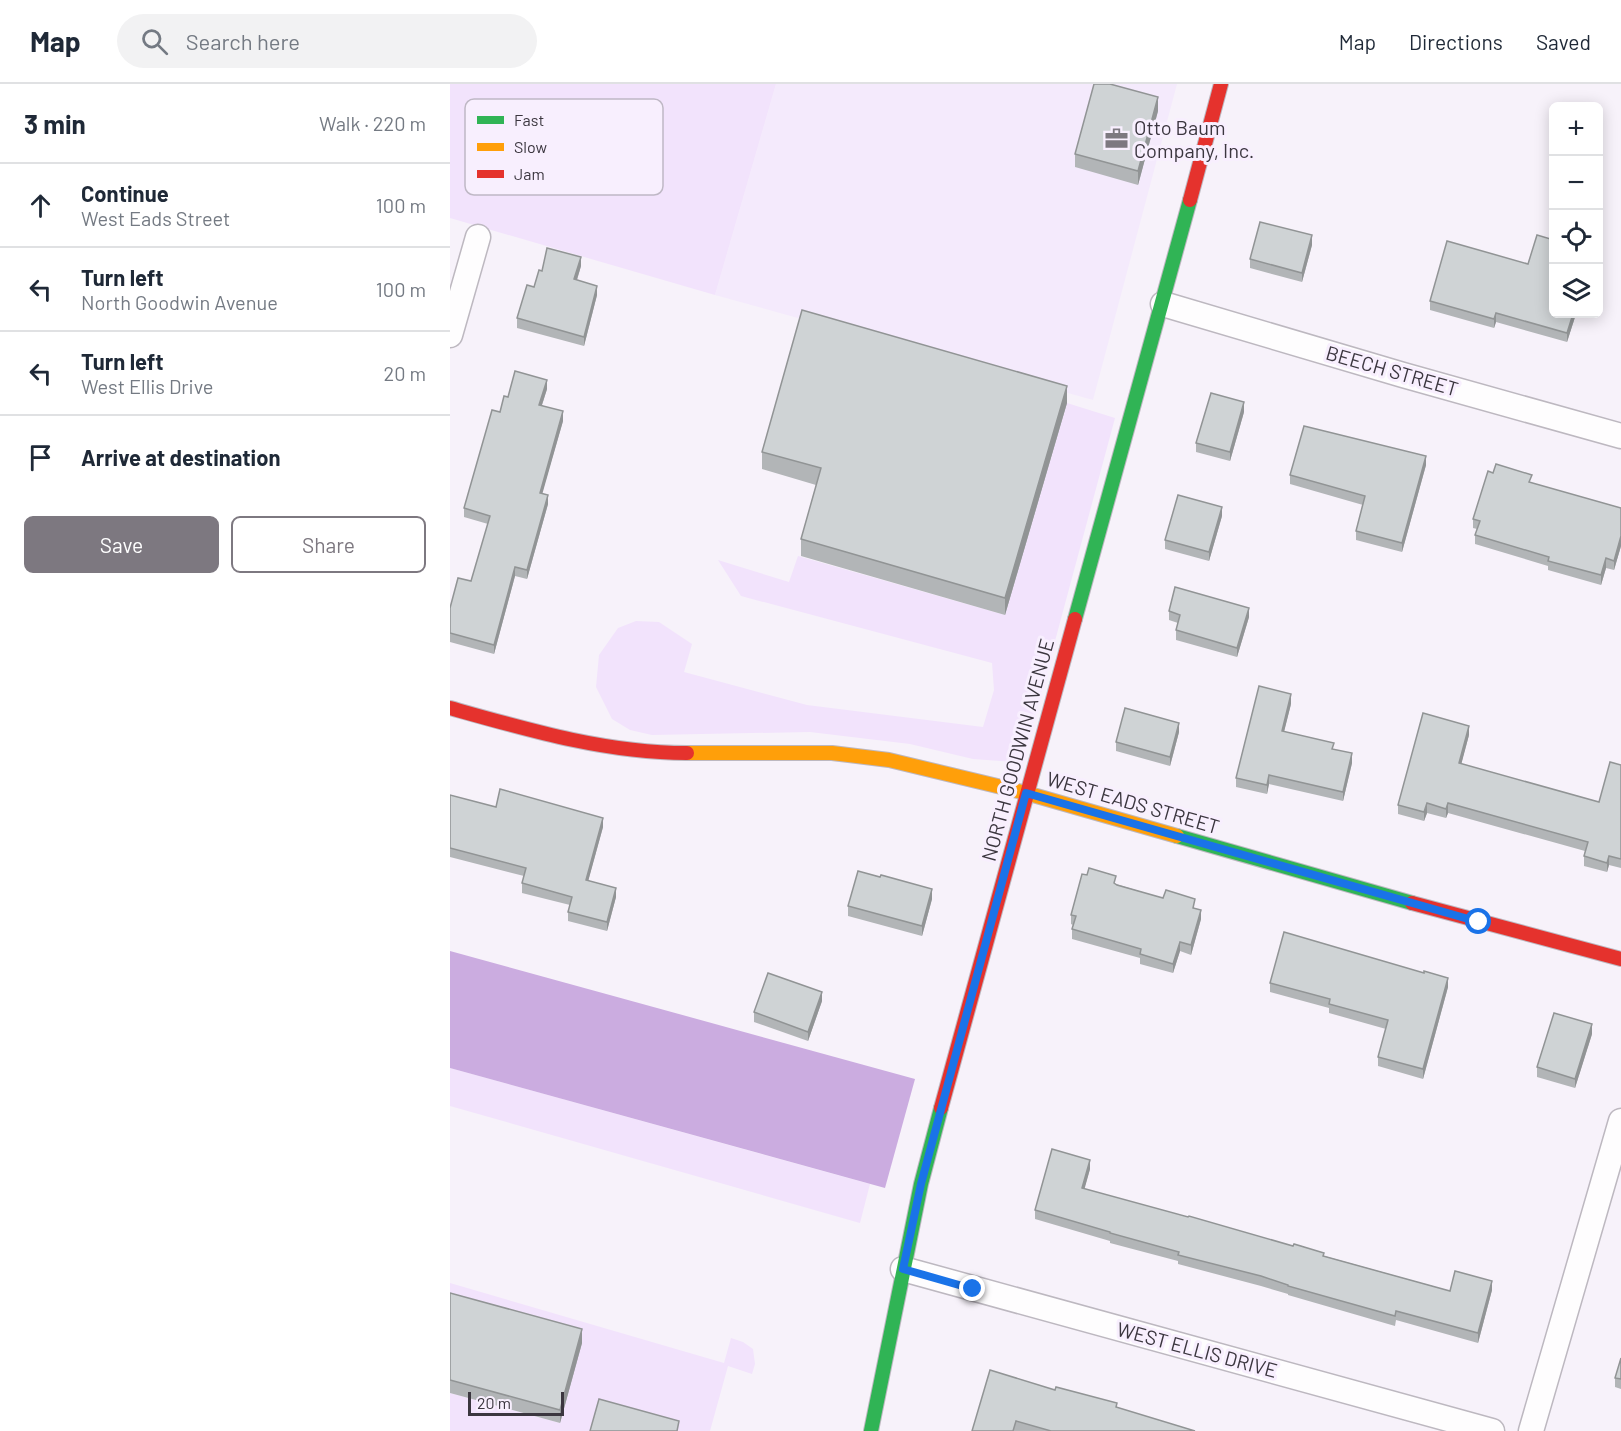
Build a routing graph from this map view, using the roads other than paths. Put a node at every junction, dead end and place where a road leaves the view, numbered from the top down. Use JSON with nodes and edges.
{"nodes":[{"id":1,"x":1221,"y":84,"type":"edge"},
{"id":2,"x":478,"y":237,"type":"dead end"},
{"id":3,"x":1163,"y":304,"type":"junction"},
{"id":4,"x":450,"y":335,"type":"edge"},
{"id":5,"x":1621,"y":436,"type":"edge"},
{"id":6,"x":450,"y":708,"type":"edge"},
{"id":7,"x":1026,"y":793,"type":"junction"},
{"id":8,"x":1621,"y":959,"type":"edge"},
{"id":9,"x":1621,"y":1121,"type":"edge"},
{"id":10,"x":903,"y":1269,"type":"junction"},
{"id":11,"x":872,"y":1431,"type":"edge"},
{"id":12,"x":1492,"y":1431,"type":"edge"},
{"id":13,"x":1531,"y":1431,"type":"edge"}],
"edges":[{"from":1,"to":3,"type":"street","name":"NORTH GOODWIN AVENUE"},
{"from":2,"to":4,"type":"street"},
{"from":3,"to":5,"type":"street","name":"BEECH STREET"},
{"from":3,"to":7,"type":"street","name":"NORTH GOODWIN AVENUE"},
{"from":6,"to":7,"type":"street","name":"WEST EADS STREET"},
{"from":7,"to":8,"type":"street","name":"WEST EADS STREET"},
{"from":7,"to":10,"type":"street","name":"NORTH GOODWIN AVENUE"},
{"from":9,"to":13,"type":"street"},
{"from":10,"to":11,"type":"street","name":"NORTH GOODWIN AVENUE"},
{"from":10,"to":12,"type":"street","name":"WEST ELLIS DRIVE"}]}
